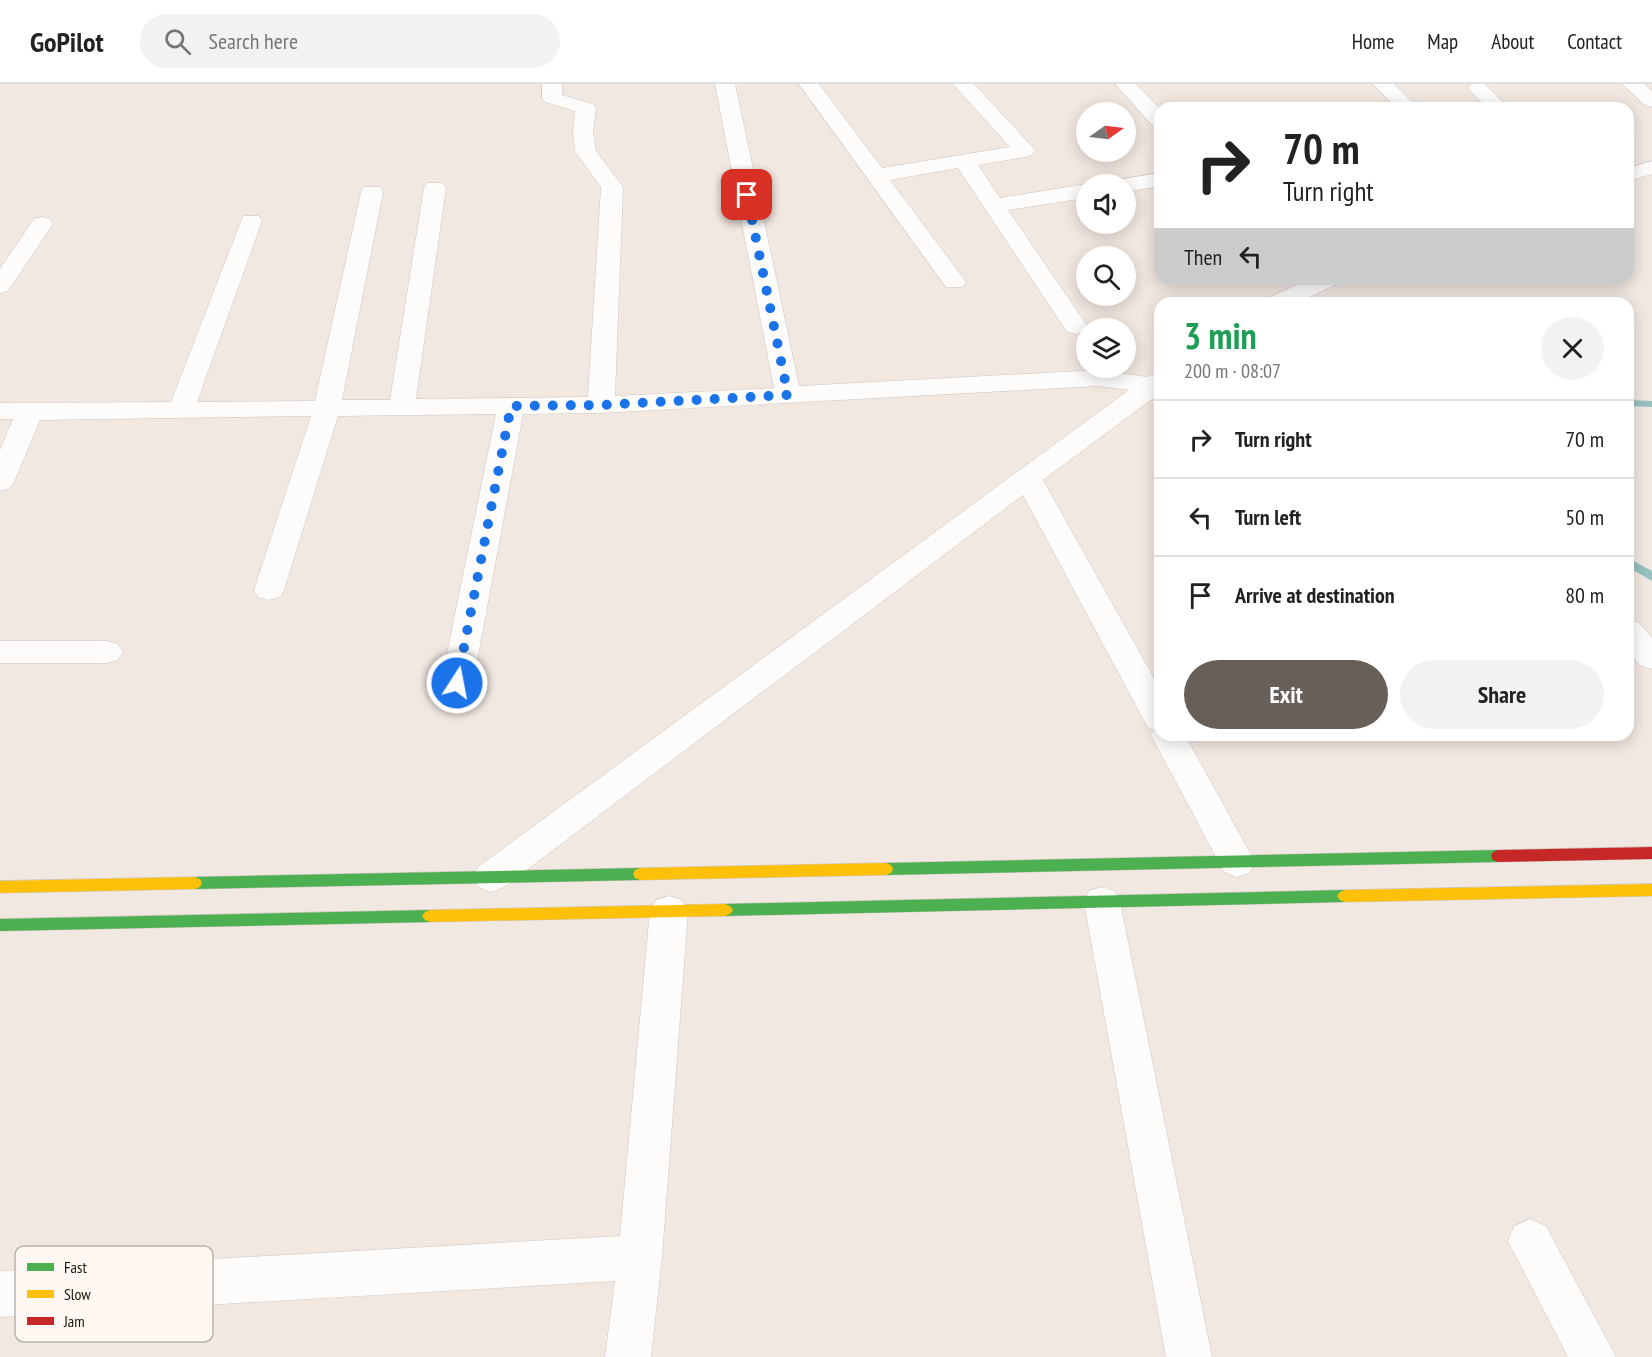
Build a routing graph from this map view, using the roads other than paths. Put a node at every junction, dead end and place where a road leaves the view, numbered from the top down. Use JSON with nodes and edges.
{"nodes":[{"id":1,"x":559,"y":84,"type":"edge"},
{"id":2,"x":725,"y":84,"type":"edge"},
{"id":3,"x":808,"y":84,"type":"edge"},
{"id":4,"x":963,"y":84,"type":"edge"},
{"id":5,"x":1125,"y":84,"type":"edge"},
{"id":6,"x":1383,"y":84,"type":"edge"},
{"id":7,"x":1632,"y":84,"type":"edge"},
{"id":8,"x":1478,"y":88,"type":"dead end"},
{"id":9,"x":1652,"y":101,"type":"edge"},
{"id":10,"x":1402,"y":102,"type":"edge"},
{"id":11,"x":1492,"y":102,"type":"edge"},
{"id":12,"x":1154,"y":115,"type":"edge"},
{"id":13,"x":964,"y":161,"type":"junction"},
{"id":14,"x":1652,"y":167,"type":"edge"},
{"id":15,"x":1634,"y":174,"type":"edge"},
{"id":16,"x":874,"y":176,"type":"junction"},
{"id":17,"x":1154,"y":180,"type":"edge"},
{"id":18,"x":1136,"y":183,"type":"edge"},
{"id":19,"x":435,"y":188,"type":"dead end"},
{"id":20,"x":372,"y":192,"type":"dead end"},
{"id":21,"x":1076,"y":193,"type":"edge"},
{"id":22,"x":994,"y":206,"type":"junction"},
{"id":23,"x":251,"y":221,"type":"dead end"},
{"id":24,"x":42,"y":225,"type":"dead end"},
{"id":25,"x":954,"y":282,"type":"dead end"},
{"id":26,"x":1308,"y":285,"type":"edge"},
{"id":27,"x":0,"y":286,"type":"edge"},
{"id":28,"x":1287,"y":297,"type":"edge"},
{"id":29,"x":1076,"y":327,"type":"dead end"},
{"id":30,"x":1154,"y":383,"type":"edge"},
{"id":31,"x":1154,"y":385,"type":"edge"},
{"id":32,"x":788,"y":395,"type":"junction"},
{"id":33,"x":601,"y":405,"type":"junction"},
{"id":34,"x":511,"y":406,"type":"junction"},
{"id":35,"x":402,"y":407,"type":"junction"},
{"id":36,"x":327,"y":408,"type":"junction"},
{"id":37,"x":181,"y":410,"type":"junction"},
{"id":38,"x":0,"y":411,"type":"edge"},
{"id":39,"x":30,"y":412,"type":"junction"},
{"id":40,"x":1029,"y":480,"type":"junction"},
{"id":41,"x":0,"y":482,"type":"edge"},
{"id":42,"x":268,"y":590,"type":"dead end"},
{"id":43,"x":1634,"y":638,"type":"edge"},
{"id":44,"x":0,"y":652,"type":"edge"},
{"id":45,"x":107,"y":652,"type":"dead end"},
{"id":46,"x":1652,"y":658,"type":"edge"},
{"id":47,"x":457,"y":683,"type":"dead end"},
{"id":48,"x":1154,"y":708,"type":"edge"},
{"id":49,"x":1171,"y":741,"type":"edge"},
{"id":50,"x":1652,"y":853,"type":"edge"},
{"id":51,"x":1238,"y":862,"type":"junction"},
{"id":52,"x":490,"y":877,"type":"junction"},
{"id":53,"x":0,"y":887,"type":"edge"},
{"id":54,"x":1652,"y":890,"type":"edge"},
{"id":55,"x":1102,"y":902,"type":"junction"},
{"id":56,"x":669,"y":911,"type":"junction"},
{"id":57,"x":0,"y":925,"type":"edge"},
{"id":58,"x":1530,"y":1241,"type":"dead end"},
{"id":59,"x":640,"y":1257,"type":"junction"},
{"id":60,"x":213,"y":1282,"type":"edge"},
{"id":61,"x":15,"y":1293,"type":"edge"},
{"id":62,"x":0,"y":1294,"type":"edge"},
{"id":63,"x":628,"y":1357,"type":"edge"},
{"id":64,"x":1189,"y":1357,"type":"edge"},
{"id":65,"x":1593,"y":1357,"type":"edge"}],
"edges":[{"from":1,"to":33,"type":"street"},
{"from":2,"to":32,"type":"street"},
{"from":3,"to":16,"type":"street"},
{"from":4,"to":13,"type":"street"},
{"from":5,"to":12,"type":"street"},
{"from":6,"to":10,"type":"street"},
{"from":7,"to":9,"type":"street"},
{"from":8,"to":11,"type":"street"},
{"from":13,"to":16,"type":"street"},
{"from":13,"to":22,"type":"street"},
{"from":14,"to":15,"type":"street"},
{"from":16,"to":25,"type":"street"},
{"from":17,"to":18,"type":"street"},
{"from":19,"to":35,"type":"street"},
{"from":20,"to":36,"type":"street"},
{"from":21,"to":22,"type":"street"},
{"from":22,"to":29,"type":"street"},
{"from":23,"to":37,"type":"street"},
{"from":24,"to":27,"type":"street"},
{"from":26,"to":28,"type":"street"},
{"from":30,"to":32,"type":"street"},
{"from":31,"to":40,"type":"street"},
{"from":32,"to":33,"type":"street"},
{"from":33,"to":34,"type":"street"},
{"from":34,"to":35,"type":"street"},
{"from":34,"to":47,"type":"street"},
{"from":35,"to":36,"type":"street"},
{"from":36,"to":37,"type":"street"},
{"from":36,"to":42,"type":"street"},
{"from":37,"to":39,"type":"street"},
{"from":38,"to":39,"type":"street"},
{"from":39,"to":41,"type":"street"},
{"from":40,"to":48,"type":"street"},
{"from":40,"to":52,"type":"street"},
{"from":43,"to":46,"type":"street"},
{"from":44,"to":45,"type":"street"},
{"from":49,"to":51,"type":"street"},
{"from":50,"to":51,"type":"main road"},
{"from":51,"to":52,"type":"main road"},
{"from":52,"to":53,"type":"main road"},
{"from":54,"to":55,"type":"main road"},
{"from":55,"to":56,"type":"main road"},
{"from":55,"to":64,"type":"street"},
{"from":56,"to":57,"type":"main road"},
{"from":56,"to":59,"type":"street"},
{"from":58,"to":65,"type":"street"},
{"from":59,"to":60,"type":"street"},
{"from":59,"to":63,"type":"street"},
{"from":61,"to":62,"type":"street"}]}
